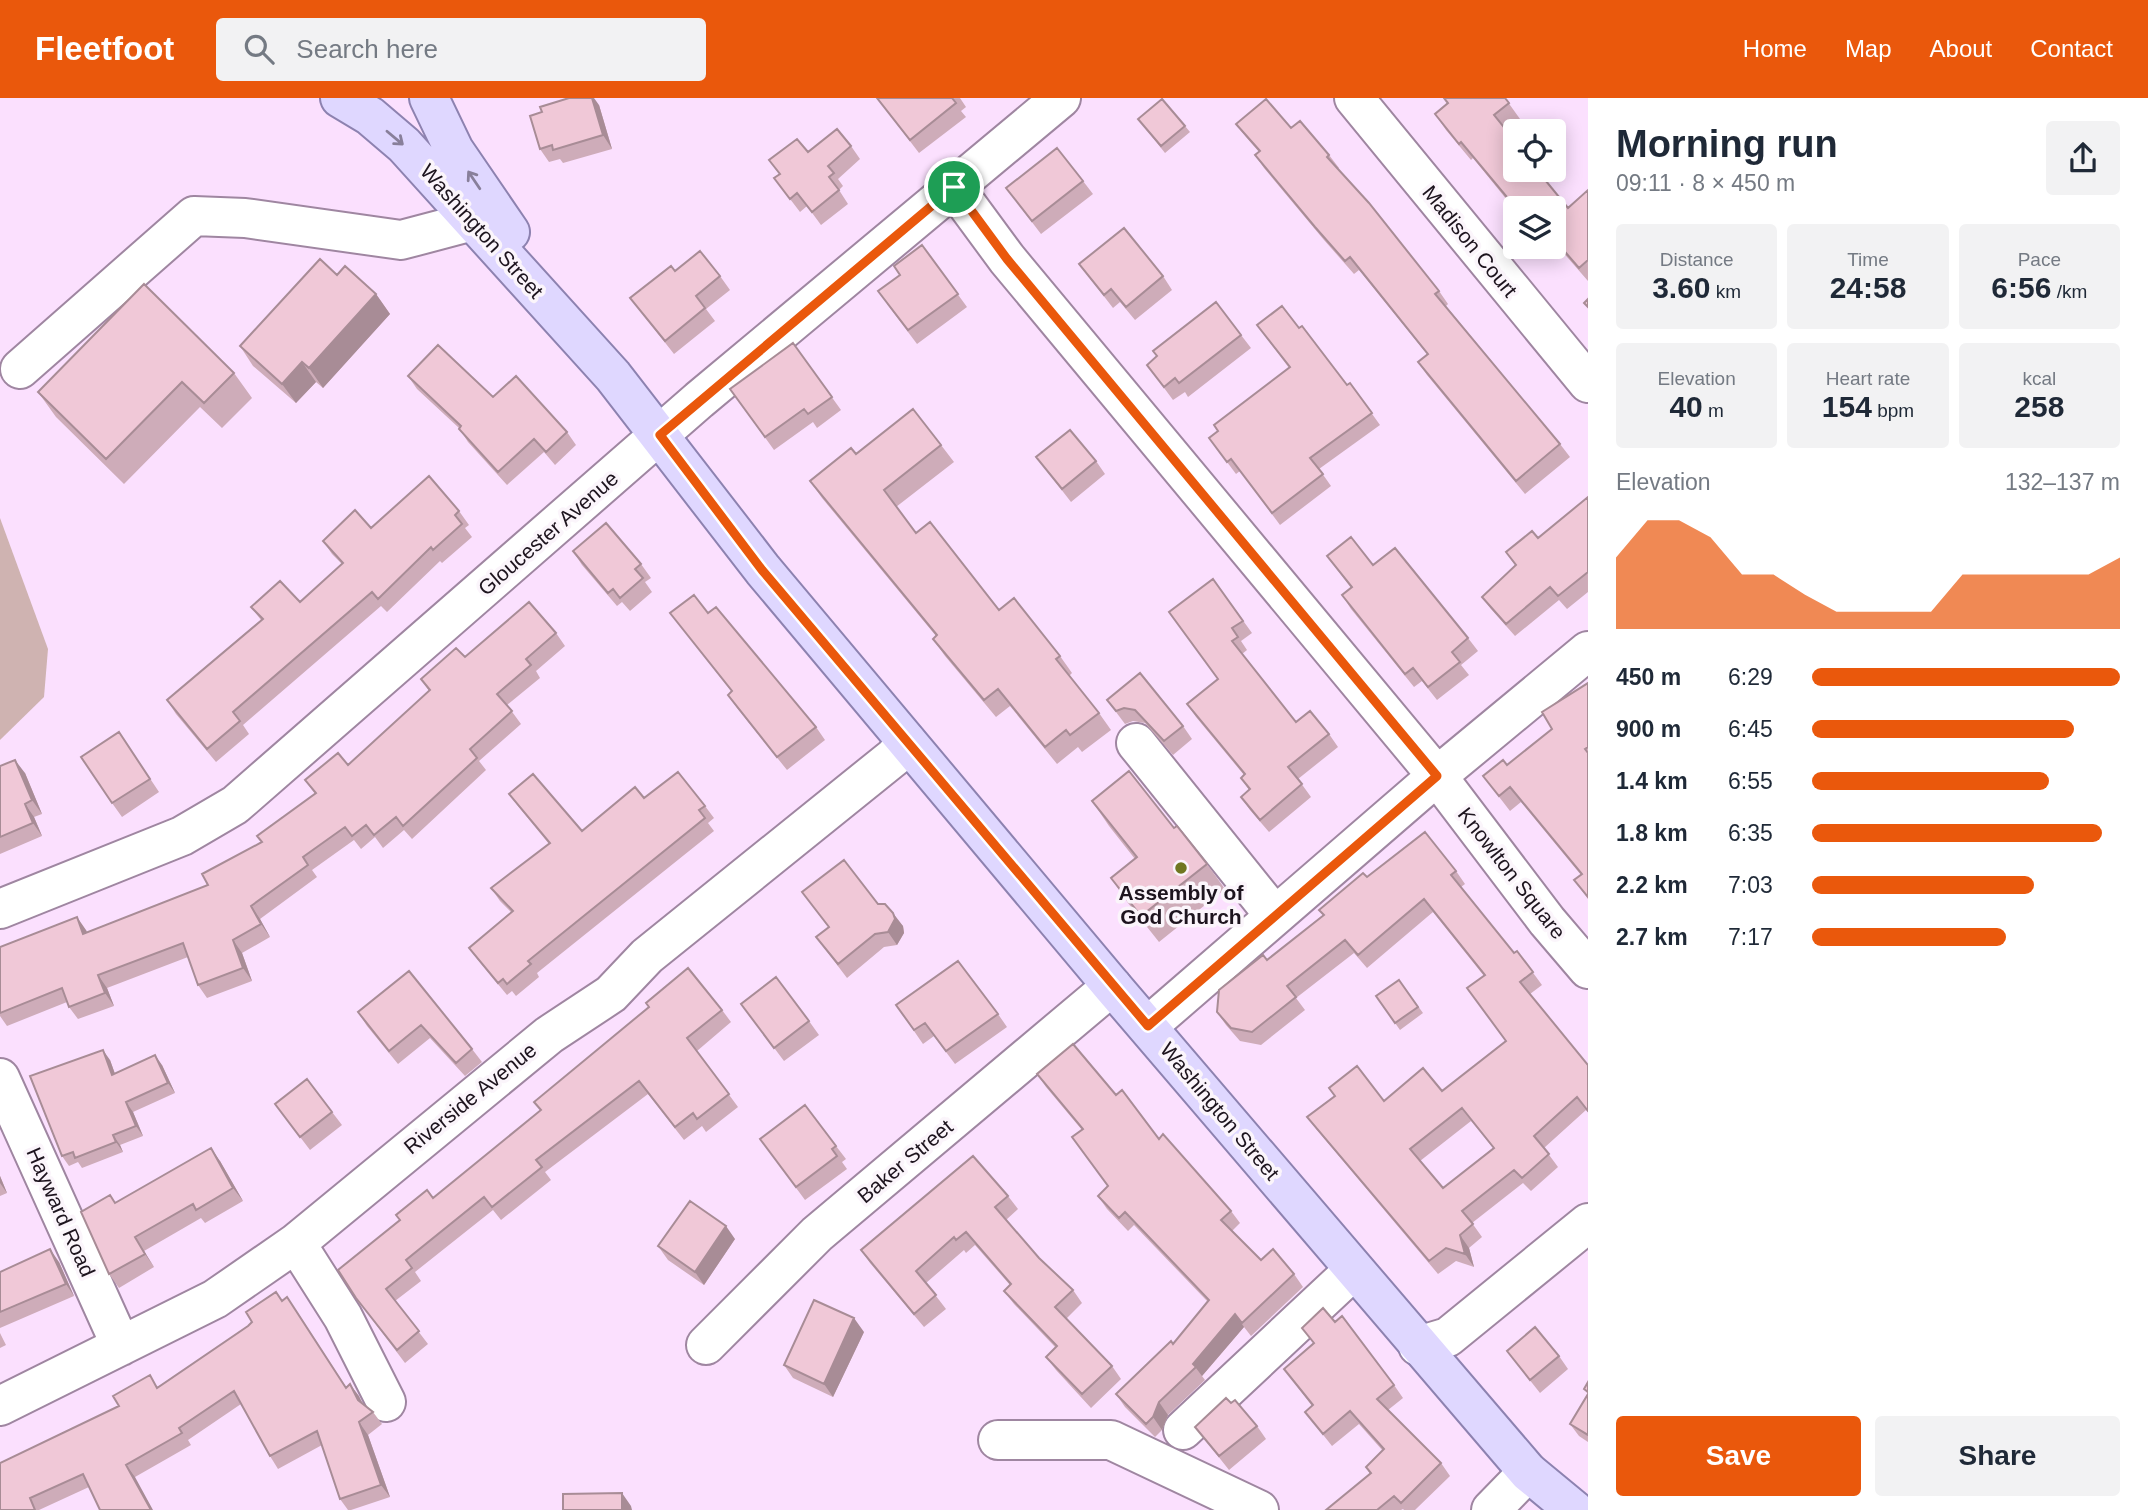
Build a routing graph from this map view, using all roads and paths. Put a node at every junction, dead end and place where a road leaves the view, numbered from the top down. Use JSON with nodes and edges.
{"nodes":[{"id":1,"x":340,"y":98,"type":"edge"},
{"id":2,"x":429,"y":98,"type":"edge"},
{"id":3,"x":1061,"y":98,"type":"edge"},
{"id":4,"x":1353,"y":98,"type":"edge"},
{"id":5,"x":954,"y":187,"type":"junction"},
{"id":6,"x":473,"y":221,"type":"junction"},
{"id":7,"x":20,"y":369,"type":"dead end"},
{"id":8,"x":613,"y":376,"type":"junction"},
{"id":9,"x":1588,"y":383,"type":"edge"},
{"id":10,"x":660,"y":435,"type":"junction"},
{"id":11,"x":1588,"y":651,"type":"edge"},
{"id":12,"x":907,"y":742,"type":"junction"},
{"id":13,"x":1136,"y":743,"type":"dead end"},
{"id":14,"x":1437,"y":776,"type":"junction"},
{"id":15,"x":0,"y":909,"type":"edge"},
{"id":16,"x":1275,"y":916,"type":"junction"},
{"id":17,"x":1588,"y":969,"type":"edge"},
{"id":18,"x":1112,"y":986,"type":"junction"},
{"id":19,"x":1148,"y":1026,"type":"junction"},
{"id":20,"x":0,"y":1078,"type":"edge"},
{"id":21,"x":1588,"y":1223,"type":"edge"},
{"id":22,"x":296,"y":1243,"type":"junction"},
{"id":23,"x":1354,"y":1270,"type":"junction"},
{"id":24,"x":706,"y":1345,"type":"dead end"},
{"id":25,"x":121,"y":1346,"type":"junction"},
{"id":26,"x":1419,"y":1346,"type":"junction"},
{"id":27,"x":386,"y":1402,"type":"dead end"},
{"id":28,"x":0,"y":1406,"type":"edge"},
{"id":29,"x":1183,"y":1430,"type":"dead end"},
{"id":30,"x":998,"y":1440,"type":"dead end"},
{"id":31,"x":1528,"y":1472,"type":"junction"},
{"id":32,"x":1259,"y":1510,"type":"edge"},
{"id":33,"x":1491,"y":1510,"type":"edge"},
{"id":34,"x":1574,"y":1510,"type":"edge"}],
"edges":[{"from":1,"to":6,"type":"main road","name":"Washington Street","one_way":true},
{"from":8,"to":2,"type":"main road","name":"Washington Street","one_way":true},
{"from":3,"to":5,"type":"street","name":"Gloucester Avenue"},
{"from":4,"to":9,"type":"street","name":"Madison Court"},
{"from":5,"to":10,"type":"street","name":"Gloucester Avenue"},
{"from":5,"to":14,"type":"street","name":"Knowlton Square"},
{"from":6,"to":7,"type":"street"},
{"from":6,"to":8,"type":"main road","name":"Washington Street"},
{"from":8,"to":10,"type":"main road","name":"Washington Street"},
{"from":10,"to":12,"type":"main road","name":"Washington Street"},
{"from":10,"to":15,"type":"street","name":"Gloucester Avenue"},
{"from":11,"to":14,"type":"street"},
{"from":12,"to":18,"type":"main road","name":"Washington Street"},
{"from":12,"to":22,"type":"street","name":"Riverside Avenue"},
{"from":13,"to":16,"type":"street"},
{"from":14,"to":16,"type":"street"},
{"from":14,"to":17,"type":"street","name":"Knowlton Square"},
{"from":16,"to":19,"type":"street"},
{"from":18,"to":19,"type":"main road","name":"Washington Street"},
{"from":18,"to":24,"type":"street","name":"Baker Street"},
{"from":19,"to":23,"type":"main road","name":"Washington Street"},
{"from":20,"to":25,"type":"street","name":"Hayward Road"},
{"from":21,"to":26,"type":"street"},
{"from":22,"to":25,"type":"street","name":"Riverside Avenue"},
{"from":22,"to":27,"type":"street"},
{"from":23,"to":26,"type":"main road","name":"Washington Street"},
{"from":23,"to":29,"type":"street"},
{"from":25,"to":28,"type":"street","name":"Riverside Avenue"},
{"from":26,"to":31,"type":"main road","name":"Washington Street"},
{"from":30,"to":32,"type":"street"},
{"from":31,"to":33,"type":"street"},
{"from":31,"to":34,"type":"main road","name":"Washington Street"}]}
